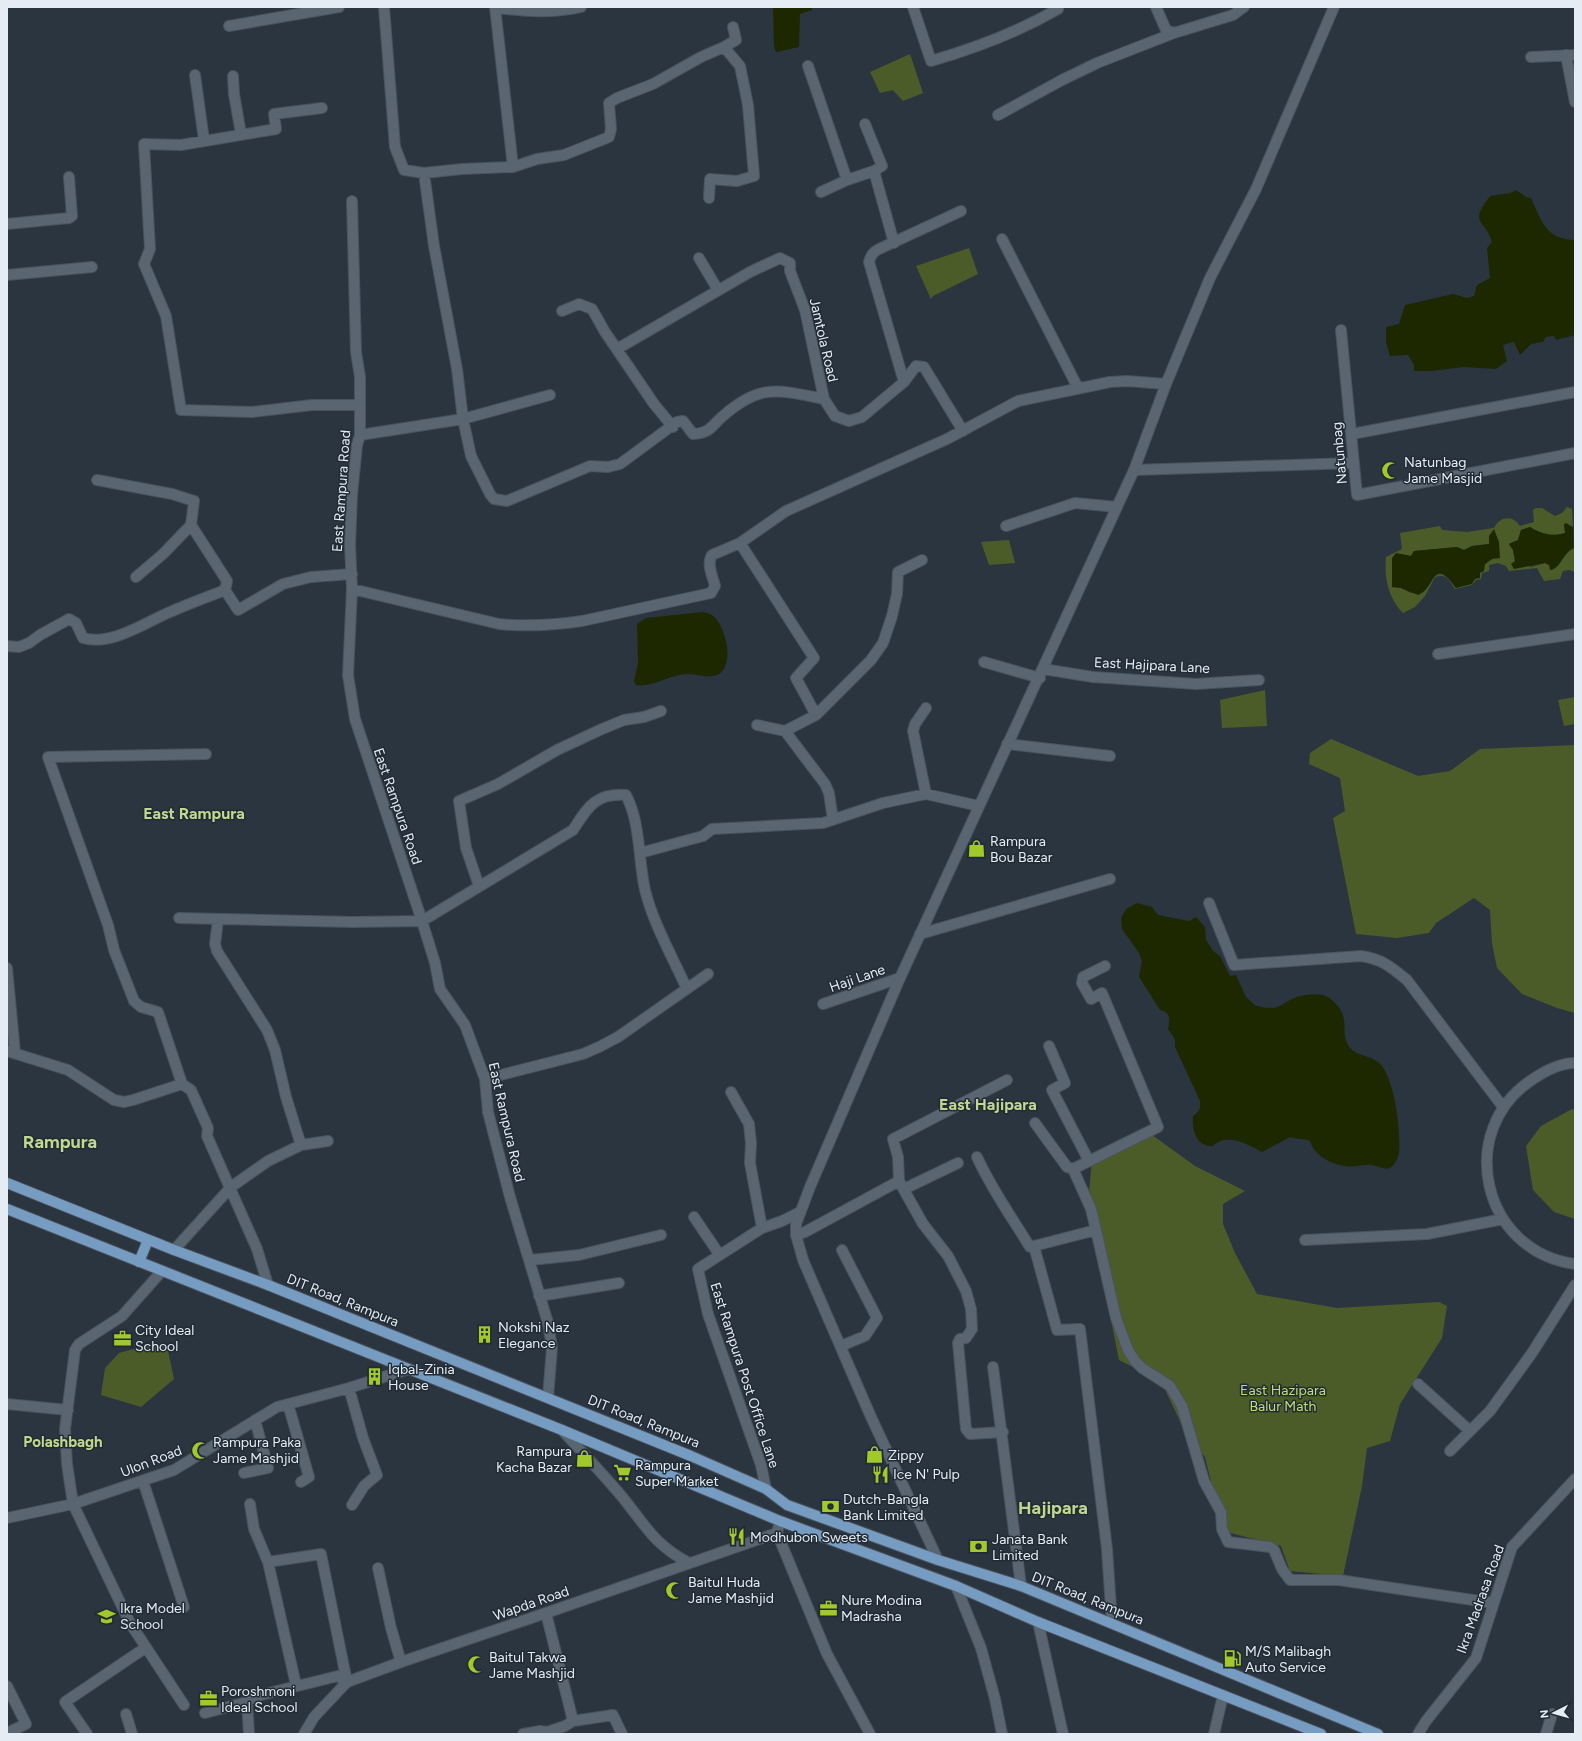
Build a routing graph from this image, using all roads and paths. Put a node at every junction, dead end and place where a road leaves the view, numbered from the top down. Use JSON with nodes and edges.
{"nodes":[{"id":1,"x":339,"y":7,"type":"edge"},
{"id":2,"x":384,"y":7,"type":"edge"},
{"id":3,"x":495,"y":7,"type":"edge"},
{"id":4,"x":581,"y":7,"type":"edge"},
{"id":5,"x":913,"y":7,"type":"edge"},
{"id":6,"x":1156,"y":7,"type":"edge"},
{"id":7,"x":1244,"y":7,"type":"edge"},
{"id":8,"x":1334,"y":7,"type":"edge"},
{"id":9,"x":1058,"y":8,"type":"edge"},
{"id":10,"x":229,"y":26,"type":"dead end"},
{"id":11,"x":733,"y":27,"type":"dead end"},
{"id":12,"x":1174,"y":33,"type":"junction"},
{"id":13,"x":724,"y":48,"type":"junction"},
{"id":14,"x":1571,"y":55,"type":"edge"},
{"id":15,"x":1531,"y":57,"type":"dead end"},
{"id":16,"x":808,"y":66,"type":"dead end"},
{"id":17,"x":195,"y":75,"type":"dead end"},
{"id":18,"x":233,"y":76,"type":"dead end"},
{"id":19,"x":1575,"y":102,"type":"edge"},
{"id":20,"x":322,"y":108,"type":"dead end"},
{"id":21,"x":998,"y":116,"type":"dead end"},
{"id":22,"x":865,"y":124,"type":"dead end"},
{"id":23,"x":241,"y":134,"type":"junction"},
{"id":24,"x":204,"y":140,"type":"junction"},
{"id":25,"x":512,"y":167,"type":"junction"},
{"id":26,"x":874,"y":171,"type":"junction"},
{"id":27,"x":424,"y":173,"type":"junction"},
{"id":28,"x":69,"y":177,"type":"dead end"},
{"id":29,"x":847,"y":180,"type":"junction"},
{"id":30,"x":820,"y":192,"type":"dead end"},
{"id":31,"x":709,"y":198,"type":"dead end"},
{"id":32,"x":352,"y":201,"type":"dead end"},
{"id":33,"x":961,"y":211,"type":"dead end"},
{"id":34,"x":7,"y":224,"type":"edge"},
{"id":35,"x":1002,"y":239,"type":"dead end"},
{"id":36,"x":894,"y":243,"type":"junction"},
{"id":37,"x":700,"y":258,"type":"dead end"},
{"id":38,"x":92,"y":266,"type":"dead end"},
{"id":39,"x":7,"y":275,"type":"edge"},
{"id":40,"x":718,"y":290,"type":"junction"},
{"id":41,"x":562,"y":311,"type":"dead end"},
{"id":42,"x":1341,"y":330,"type":"dead end"},
{"id":43,"x":617,"y":349,"type":"junction"},
{"id":44,"x":904,"y":382,"type":"junction"},
{"id":45,"x":1166,"y":384,"type":"junction"},
{"id":46,"x":1078,"y":388,"type":"junction"},
{"id":47,"x":1575,"y":392,"type":"edge"},
{"id":48,"x":550,"y":394,"type":"dead end"},
{"id":49,"x":824,"y":399,"type":"junction"},
{"id":50,"x":359,"y":405,"type":"junction"},
{"id":51,"x":463,"y":419,"type":"junction"},
{"id":52,"x":673,"y":427,"type":"junction"},
{"id":53,"x":963,"y":431,"type":"junction"},
{"id":54,"x":1352,"y":434,"type":"junction"},
{"id":55,"x":360,"y":435,"type":"junction"},
{"id":56,"x":1575,"y":453,"type":"edge"},
{"id":57,"x":1353,"y":463,"type":"junction"},
{"id":58,"x":1134,"y":470,"type":"junction"},
{"id":59,"x":97,"y":480,"type":"dead end"},
{"id":60,"x":1117,"y":507,"type":"junction"},
{"id":61,"x":191,"y":525,"type":"junction"},
{"id":62,"x":1006,"y":526,"type":"dead end"},
{"id":63,"x":740,"y":543,"type":"junction"},
{"id":64,"x":922,"y":560,"type":"dead end"},
{"id":65,"x":352,"y":574,"type":"junction"},
{"id":66,"x":136,"y":577,"type":"dead end"},
{"id":67,"x":352,"y":589,"type":"junction"},
{"id":68,"x":225,"y":590,"type":"junction"},
{"id":69,"x":1575,"y":634,"type":"edge"},
{"id":70,"x":7,"y":646,"type":"edge"},
{"id":71,"x":1438,"y":654,"type":"dead end"},
{"id":72,"x":984,"y":662,"type":"dead end"},
{"id":73,"x":1041,"y":674,"type":"junction"},
{"id":74,"x":1259,"y":680,"type":"dead end"},
{"id":75,"x":926,"y":708,"type":"dead end"},
{"id":76,"x":661,"y":711,"type":"dead end"},
{"id":77,"x":816,"y":715,"type":"junction"},
{"id":78,"x":757,"y":725,"type":"dead end"},
{"id":79,"x":786,"y":731,"type":"junction"},
{"id":80,"x":1007,"y":744,"type":"junction"},
{"id":81,"x":206,"y":754,"type":"dead end"},
{"id":82,"x":1110,"y":756,"type":"dead end"},
{"id":83,"x":926,"y":794,"type":"junction"},
{"id":84,"x":979,"y":806,"type":"junction"},
{"id":85,"x":833,"y":820,"type":"junction"},
{"id":86,"x":640,"y":853,"type":"junction"},
{"id":87,"x":1110,"y":879,"type":"dead end"},
{"id":88,"x":479,"y":886,"type":"junction"},
{"id":89,"x":1209,"y":903,"type":"dead end"},
{"id":90,"x":179,"y":918,"type":"dead end"},
{"id":91,"x":218,"y":920,"type":"junction"},
{"id":92,"x":422,"y":920,"type":"junction"},
{"id":93,"x":920,"y":934,"type":"junction"},
{"id":94,"x":1105,"y":966,"type":"dead end"},
{"id":95,"x":7,"y":968,"type":"edge"},
{"id":96,"x":708,"y":974,"type":"dead end"},
{"id":97,"x":900,"y":978,"type":"junction"},
{"id":98,"x":687,"y":989,"type":"junction"},
{"id":99,"x":823,"y":1004,"type":"dead end"},
{"id":100,"x":1048,"y":1046,"type":"dead end"},
{"id":101,"x":11,"y":1052,"type":"edge"},
{"id":102,"x":1575,"y":1063,"type":"edge"},
{"id":103,"x":485,"y":1079,"type":"junction"},
{"id":104,"x":1008,"y":1080,"type":"dead end"},
{"id":105,"x":182,"y":1084,"type":"junction"},
{"id":106,"x":731,"y":1092,"type":"dead end"},
{"id":107,"x":1503,"y":1107,"type":"junction"},
{"id":108,"x":1035,"y":1123,"type":"dead end"},
{"id":109,"x":328,"y":1141,"type":"dead end"},
{"id":110,"x":301,"y":1145,"type":"junction"},
{"id":111,"x":977,"y":1157,"type":"dead end"},
{"id":112,"x":1089,"y":1161,"type":"junction"},
{"id":113,"x":958,"y":1163,"type":"dead end"},
{"id":114,"x":1073,"y":1169,"type":"junction"},
{"id":115,"x":7,"y":1183,"type":"edge"},
{"id":116,"x":901,"y":1185,"type":"junction"},
{"id":117,"x":231,"y":1187,"type":"junction"},
{"id":118,"x":7,"y":1209,"type":"edge"},
{"id":119,"x":800,"y":1212,"type":"junction"},
{"id":120,"x":694,"y":1217,"type":"dead end"},
{"id":121,"x":1503,"y":1219,"type":"junction"},
{"id":122,"x":762,"y":1228,"type":"junction"},
{"id":123,"x":1096,"y":1230,"type":"junction"},
{"id":124,"x":661,"y":1235,"type":"dead end"},
{"id":125,"x":796,"y":1235,"type":"junction"},
{"id":126,"x":148,"y":1240,"type":"junction"},
{"id":127,"x":1305,"y":1240,"type":"dead end"},
{"id":128,"x":1034,"y":1246,"type":"junction"},
{"id":129,"x":174,"y":1250,"type":"junction"},
{"id":130,"x":842,"y":1250,"type":"dead end"},
{"id":131,"x":719,"y":1254,"type":"junction"},
{"id":132,"x":530,"y":1260,"type":"junction"},
{"id":133,"x":139,"y":1262,"type":"junction"},
{"id":134,"x":1575,"y":1264,"type":"edge"},
{"id":135,"x":162,"y":1271,"type":"junction"},
{"id":136,"x":619,"y":1283,"type":"dead end"},
{"id":137,"x":268,"y":1285,"type":"junction"},
{"id":138,"x":1575,"y":1285,"type":"edge"},
{"id":139,"x":539,"y":1296,"type":"junction"},
{"id":140,"x":841,"y":1346,"type":"junction"},
{"id":141,"x":993,"y":1367,"type":"dead end"},
{"id":142,"x":409,"y":1369,"type":"junction"},
{"id":143,"x":1418,"y":1384,"type":"dead end"},
{"id":144,"x":349,"y":1388,"type":"junction"},
{"id":145,"x":548,"y":1397,"type":"junction"},
{"id":146,"x":7,"y":1404,"type":"edge"},
{"id":147,"x":288,"y":1404,"type":"junction"},
{"id":148,"x":68,"y":1410,"type":"junction"},
{"id":149,"x":255,"y":1420,"type":"junction"},
{"id":150,"x":562,"y":1430,"type":"junction"},
{"id":151,"x":1470,"y":1431,"type":"junction"},
{"id":152,"x":1002,"y":1432,"type":"junction"},
{"id":153,"x":1450,"y":1451,"type":"dead end"},
{"id":154,"x":244,"y":1473,"type":"dead end"},
{"id":155,"x":1575,"y":1479,"type":"edge"},
{"id":156,"x":143,"y":1481,"type":"junction"},
{"id":157,"x":301,"y":1482,"type":"dead end"},
{"id":158,"x":766,"y":1489,"type":"junction"},
{"id":159,"x":73,"y":1504,"type":"junction"},
{"id":160,"x":250,"y":1504,"type":"dead end"},
{"id":161,"x":352,"y":1505,"type":"dead end"},
{"id":162,"x":787,"y":1505,"type":"junction"},
{"id":163,"x":7,"y":1518,"type":"edge"},
{"id":164,"x":780,"y":1521,"type":"junction"},
{"id":165,"x":777,"y":1533,"type":"junction"},
{"id":166,"x":938,"y":1560,"type":"junction"},
{"id":167,"x":268,"y":1562,"type":"junction"},
{"id":168,"x":688,"y":1563,"type":"junction"},
{"id":169,"x":378,"y":1568,"type":"dead end"},
{"id":170,"x":956,"y":1586,"type":"junction"},
{"id":171,"x":1022,"y":1586,"type":"junction"},
{"id":172,"x":1493,"y":1603,"type":"junction"},
{"id":173,"x":184,"y":1607,"type":"dead end"},
{"id":174,"x":546,"y":1614,"type":"junction"},
{"id":175,"x":1038,"y":1622,"type":"junction"},
{"id":176,"x":1112,"y":1622,"type":"junction"},
{"id":177,"x":145,"y":1648,"type":"junction"},
{"id":178,"x":401,"y":1662,"type":"junction"},
{"id":179,"x":347,"y":1682,"type":"junction"},
{"id":180,"x":296,"y":1685,"type":"junction"},
{"id":181,"x":7,"y":1686,"type":"edge"},
{"id":182,"x":1223,"y":1695,"type":"junction"},
{"id":183,"x":247,"y":1702,"type":"junction"},
{"id":184,"x":184,"y":1705,"type":"dead end"},
{"id":185,"x":205,"y":1713,"type":"dead end"},
{"id":186,"x":126,"y":1714,"type":"dead end"},
{"id":187,"x":1552,"y":1714,"type":"dead end"},
{"id":188,"x":569,"y":1723,"type":"junction"},
{"id":189,"x":7,"y":1733,"type":"edge"},
{"id":190,"x":546,"y":1733,"type":"edge"},
{"id":191,"x":87,"y":1734,"type":"edge"},
{"id":192,"x":132,"y":1734,"type":"edge"},
{"id":193,"x":249,"y":1734,"type":"edge"},
{"id":194,"x":304,"y":1734,"type":"edge"},
{"id":195,"x":523,"y":1734,"type":"edge"},
{"id":196,"x":622,"y":1734,"type":"edge"},
{"id":197,"x":870,"y":1734,"type":"edge"},
{"id":198,"x":1002,"y":1734,"type":"edge"},
{"id":199,"x":1063,"y":1734,"type":"edge"},
{"id":200,"x":1214,"y":1734,"type":"edge"},
{"id":201,"x":1321,"y":1734,"type":"edge"},
{"id":202,"x":1378,"y":1734,"type":"edge"},
{"id":203,"x":1418,"y":1734,"type":"edge"},
{"id":204,"x":1546,"y":1734,"type":"edge"}],
"edges":[{"from":1,"to":10,"type":"street"},
{"from":2,"to":27,"type":"street"},
{"from":3,"to":4,"type":"street"},
{"from":3,"to":25,"type":"street"},
{"from":5,"to":9,"type":"street"},
{"from":6,"to":12,"type":"street"},
{"from":7,"to":12,"type":"street"},
{"from":8,"to":45,"type":"street"},
{"from":11,"to":13,"type":"street"},
{"from":12,"to":21,"type":"street"},
{"from":13,"to":25,"type":"street"},
{"from":13,"to":31,"type":"street"},
{"from":14,"to":15,"type":"street"},
{"from":14,"to":19,"type":"street"},
{"from":16,"to":29,"type":"street"},
{"from":17,"to":24,"type":"street"},
{"from":18,"to":23,"type":"street"},
{"from":20,"to":23,"type":"street"},
{"from":22,"to":26,"type":"street"},
{"from":23,"to":24,"type":"street"},
{"from":24,"to":50,"type":"street"},
{"from":25,"to":27,"type":"street"},
{"from":26,"to":29,"type":"street"},
{"from":26,"to":36,"type":"street"},
{"from":27,"to":51,"type":"street"},
{"from":28,"to":34,"type":"street"},
{"from":29,"to":30,"type":"street"},
{"from":32,"to":50,"type":"street","name":"East Rampura Road"},
{"from":33,"to":36,"type":"street"},
{"from":35,"to":46,"type":"street"},
{"from":36,"to":44,"type":"street"},
{"from":37,"to":40,"type":"street"},
{"from":38,"to":39,"type":"street"},
{"from":40,"to":43,"type":"street","name":"Jamtola Road"},
{"from":40,"to":49,"type":"street","name":"Jamtola Road"},
{"from":41,"to":43,"type":"street"},
{"from":42,"to":54,"type":"street","name":"Natunbag"},
{"from":43,"to":52,"type":"street"},
{"from":44,"to":49,"type":"street","name":"Jamtola Road"},
{"from":44,"to":53,"type":"street","name":"Jamtola Road"},
{"from":45,"to":46,"type":"street"},
{"from":45,"to":58,"type":"street"},
{"from":46,"to":53,"type":"street"},
{"from":47,"to":54,"type":"street"},
{"from":48,"to":51,"type":"street"},
{"from":49,"to":52,"type":"street"},
{"from":50,"to":55,"type":"street","name":"East Rampura Road"},
{"from":51,"to":52,"type":"street"},
{"from":51,"to":55,"type":"street"},
{"from":53,"to":63,"type":"street"},
{"from":54,"to":57,"type":"street","name":"Natunbag"},
{"from":55,"to":65,"type":"street","name":"East Rampura Road"},
{"from":56,"to":57,"type":"street","name":"Natunbag"},
{"from":57,"to":58,"type":"street"},
{"from":58,"to":60,"type":"street"},
{"from":59,"to":61,"type":"street"},
{"from":60,"to":62,"type":"street"},
{"from":60,"to":73,"type":"street"},
{"from":61,"to":66,"type":"street"},
{"from":61,"to":68,"type":"street"},
{"from":63,"to":67,"type":"street"},
{"from":63,"to":77,"type":"street"},
{"from":64,"to":77,"type":"street"},
{"from":65,"to":67,"type":"street","name":"East Rampura Road"},
{"from":65,"to":68,"type":"street"},
{"from":67,"to":92,"type":"street","name":"East Rampura Road"},
{"from":68,"to":70,"type":"street"},
{"from":69,"to":71,"type":"street"},
{"from":72,"to":73,"type":"street","name":"East Hajipara Lane"},
{"from":73,"to":74,"type":"street","name":"East Hajipara Lane"},
{"from":73,"to":80,"type":"street"},
{"from":75,"to":83,"type":"street"},
{"from":76,"to":88,"type":"street"},
{"from":77,"to":79,"type":"street"},
{"from":78,"to":79,"type":"street"},
{"from":79,"to":85,"type":"street"},
{"from":80,"to":82,"type":"street"},
{"from":80,"to":84,"type":"street"},
{"from":81,"to":105,"type":"street"},
{"from":83,"to":84,"type":"street"},
{"from":83,"to":85,"type":"street"},
{"from":84,"to":93,"type":"street"},
{"from":85,"to":86,"type":"street"},
{"from":86,"to":88,"type":"street"},
{"from":86,"to":98,"type":"street"},
{"from":87,"to":93,"type":"street"},
{"from":88,"to":92,"type":"street"},
{"from":89,"to":107,"type":"street"},
{"from":90,"to":91,"type":"street"},
{"from":91,"to":92,"type":"street"},
{"from":91,"to":110,"type":"street"},
{"from":92,"to":103,"type":"street","name":"East Rampura Road"},
{"from":93,"to":97,"type":"street"},
{"from":94,"to":112,"type":"street"},
{"from":95,"to":101,"type":"street"},
{"from":96,"to":98,"type":"street"},
{"from":97,"to":99,"type":"street","name":"Haji Lane"},
{"from":97,"to":119,"type":"street"},
{"from":98,"to":103,"type":"street"},
{"from":100,"to":112,"type":"street"},
{"from":101,"to":105,"type":"street"},
{"from":102,"to":107,"type":"street"},
{"from":103,"to":132,"type":"street","name":"East Rampura Road"},
{"from":104,"to":116,"type":"street"},
{"from":105,"to":117,"type":"street"},
{"from":106,"to":122,"type":"street"},
{"from":107,"to":121,"type":"street"},
{"from":108,"to":114,"type":"street"},
{"from":109,"to":110,"type":"street"},
{"from":110,"to":117,"type":"street"},
{"from":111,"to":128,"type":"street"},
{"from":112,"to":114,"type":"street"},
{"from":113,"to":116,"type":"street"},
{"from":114,"to":123,"type":"street"},
{"from":115,"to":126,"type":"main road","name":"DIT Road, Rampura"},
{"from":116,"to":125,"type":"street"},
{"from":116,"to":152,"type":"street"},
{"from":117,"to":129,"type":"street"},
{"from":117,"to":137,"type":"street"},
{"from":118,"to":133,"type":"main road"},
{"from":119,"to":122,"type":"street"},
{"from":119,"to":125,"type":"street"},
{"from":120,"to":131,"type":"street"},
{"from":121,"to":127,"type":"street"},
{"from":121,"to":134,"type":"street"},
{"from":122,"to":131,"type":"street"},
{"from":123,"to":128,"type":"street"},
{"from":123,"to":172,"type":"street"},
{"from":124,"to":132,"type":"street"},
{"from":125,"to":140,"type":"street"},
{"from":126,"to":129,"type":"main road","name":"DIT Road, Rampura"},
{"from":126,"to":133,"type":"main road"},
{"from":128,"to":176,"type":"street"},
{"from":129,"to":137,"type":"main road","name":"DIT Road, Rampura"},
{"from":130,"to":140,"type":"street"},
{"from":131,"to":158,"type":"street","name":"East Rampura Post Office Lane"},
{"from":132,"to":139,"type":"street","name":"East Rampura Road"},
{"from":133,"to":135,"type":"main road"},
{"from":135,"to":142,"type":"main road"},
{"from":135,"to":148,"type":"street"},
{"from":136,"to":139,"type":"street"},
{"from":137,"to":145,"type":"main road","name":"DIT Road, Rampura"},
{"from":138,"to":151,"type":"street"},
{"from":139,"to":145,"type":"street","name":"East Rampura Road"},
{"from":140,"to":166,"type":"street"},
{"from":141,"to":152,"type":"street"},
{"from":142,"to":144,"type":"street","name":"Ulon Road"},
{"from":142,"to":150,"type":"main road"},
{"from":143,"to":151,"type":"street"},
{"from":144,"to":147,"type":"street","name":"Ulon Road"},
{"from":144,"to":161,"type":"street"},
{"from":145,"to":158,"type":"main road","name":"DIT Road, Rampura"},
{"from":146,"to":148,"type":"street"},
{"from":147,"to":149,"type":"street","name":"Ulon Road"},
{"from":147,"to":157,"type":"street"},
{"from":148,"to":159,"type":"street"},
{"from":149,"to":154,"type":"street"},
{"from":149,"to":156,"type":"street","name":"Ulon Road"},
{"from":150,"to":164,"type":"main road"},
{"from":150,"to":168,"type":"street"},
{"from":151,"to":153,"type":"street"},
{"from":152,"to":171,"type":"street"},
{"from":155,"to":172,"type":"street","name":"Ikra Madrasa Road"},
{"from":156,"to":159,"type":"street","name":"Ulon Road"},
{"from":156,"to":173,"type":"street"},
{"from":158,"to":162,"type":"main road","name":"DIT Road, Rampura"},
{"from":159,"to":163,"type":"street","name":"Ulon Road"},
{"from":159,"to":177,"type":"street"},
{"from":160,"to":167,"type":"street"},
{"from":162,"to":164,"type":"main road"},
{"from":162,"to":166,"type":"main road","name":"DIT Road, Rampura"},
{"from":164,"to":165,"type":"street"},
{"from":164,"to":170,"type":"main road"},
{"from":165,"to":168,"type":"street","name":"Wapda Road"},
{"from":165,"to":197,"type":"street"},
{"from":166,"to":171,"type":"main road","name":"DIT Road, Rampura"},
{"from":167,"to":179,"type":"street"},
{"from":167,"to":180,"type":"street"},
{"from":168,"to":174,"type":"street","name":"Wapda Road"},
{"from":169,"to":178,"type":"street"},
{"from":170,"to":175,"type":"main road"},
{"from":170,"to":198,"type":"street"},
{"from":171,"to":176,"type":"main road","name":"DIT Road, Rampura"},
{"from":172,"to":203,"type":"street","name":"Ikra Madrasa Road"},
{"from":174,"to":178,"type":"street","name":"Wapda Road"},
{"from":174,"to":188,"type":"street"},
{"from":175,"to":182,"type":"main road"},
{"from":175,"to":199,"type":"street"},
{"from":176,"to":202,"type":"main road","name":"DIT Road, Rampura"},
{"from":177,"to":184,"type":"street"},
{"from":177,"to":191,"type":"street"},
{"from":178,"to":179,"type":"street","name":"Wapda Road"},
{"from":179,"to":180,"type":"street"},
{"from":179,"to":194,"type":"street","name":"Wapda Road"},
{"from":180,"to":183,"type":"street"},
{"from":181,"to":189,"type":"street"},
{"from":182,"to":200,"type":"street"},
{"from":182,"to":201,"type":"main road"},
{"from":183,"to":185,"type":"street"},
{"from":183,"to":193,"type":"street"},
{"from":186,"to":192,"type":"street"},
{"from":187,"to":204,"type":"street"},
{"from":188,"to":190,"type":"street"},
{"from":188,"to":196,"type":"street"},
{"from":190,"to":195,"type":"street"}]}
